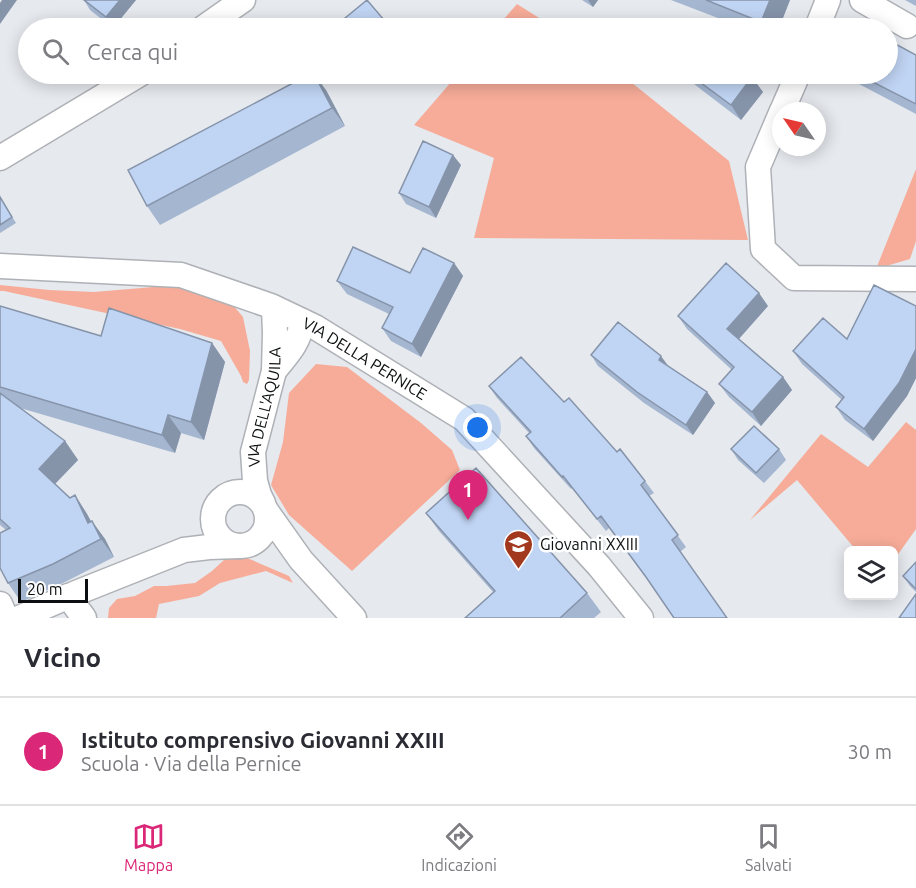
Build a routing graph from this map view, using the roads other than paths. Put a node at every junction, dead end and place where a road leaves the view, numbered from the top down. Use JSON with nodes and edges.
{"nodes":[{"id":1,"x":243,"y":0,"type":"edge"},
{"id":2,"x":828,"y":0,"type":"edge"},
{"id":3,"x":862,"y":0,"type":"edge"},
{"id":4,"x":217,"y":18,"type":"edge"},
{"id":5,"x":821,"y":18,"type":"edge"},
{"id":6,"x":893,"y":18,"type":"edge"},
{"id":7,"x":898,"y":21,"type":"edge"},
{"id":8,"x":907,"y":26,"type":"dead end"},
{"id":9,"x":123,"y":84,"type":"edge"},
{"id":10,"x":794,"y":84,"type":"edge"},
{"id":11,"x":786,"y":102,"type":"edge"},
{"id":12,"x":772,"y":135,"type":"edge"},
{"id":13,"x":0,"y":158,"type":"edge"},
{"id":14,"x":0,"y":266,"type":"edge"},
{"id":15,"x":916,"y":279,"type":"edge"},
{"id":16,"x":274,"y":308,"type":"junction"},
{"id":17,"x":302,"y":321,"type":"junction"},
{"id":18,"x":274,"y":371,"type":"junction"},
{"id":19,"x":253,"y":452,"type":"junction"},
{"id":20,"x":228,"y":495,"type":"junction"},
{"id":21,"x":265,"y":508,"type":"junction"},
{"id":22,"x":213,"y":519,"type":"junction"},
{"id":23,"x":246,"y":545,"type":"junction"},
{"id":24,"x":184,"y":550,"type":"junction"},
{"id":25,"x":309,"y":569,"type":"junction"},
{"id":26,"x":68,"y":596,"type":"junction"},
{"id":27,"x":0,"y":603,"type":"edge"},
{"id":28,"x":6,"y":618,"type":"edge"},
{"id":29,"x":19,"y":618,"type":"edge"},
{"id":30,"x":84,"y":618,"type":"edge"},
{"id":31,"x":354,"y":618,"type":"edge"},
{"id":32,"x":642,"y":618,"type":"edge"}],
"edges":[{"from":1,"to":4,"type":"street"},
{"from":2,"to":5,"type":"street"},
{"from":3,"to":6,"type":"street"},
{"from":7,"to":8,"type":"street"},
{"from":9,"to":13,"type":"street"},
{"from":10,"to":11,"type":"street"},
{"from":12,"to":15,"type":"street"},
{"from":14,"to":16,"type":"street","name":"VIA DELLA PERNICE"},
{"from":16,"to":17,"type":"street","name":"VIA DELLA PERNICE"},
{"from":16,"to":18,"type":"street","name":"VIA DELL'AQUILA"},
{"from":17,"to":18,"type":"street"},
{"from":17,"to":32,"type":"street","name":"VIA DELLA PERNICE"},
{"from":18,"to":19,"type":"street","name":"VIA DELL'AQUILA"},
{"from":19,"to":20,"type":"street"},
{"from":19,"to":21,"type":"street","name":"VIA DELL'AQUILA"},
{"from":20,"to":21,"type":"street"},
{"from":20,"to":22,"type":"street"},
{"from":21,"to":23,"type":"street"},
{"from":21,"to":25,"type":"street","name":"VIA DELL'AQUILA"},
{"from":22,"to":23,"type":"street"},
{"from":22,"to":24,"type":"street"},
{"from":23,"to":24,"type":"street"},
{"from":23,"to":25,"type":"street"},
{"from":24,"to":26,"type":"street"},
{"from":25,"to":31,"type":"street","name":"VIA DELL'AQUILA"},
{"from":26,"to":29,"type":"street"},
{"from":26,"to":30,"type":"street"},
{"from":27,"to":28,"type":"street"}]}
